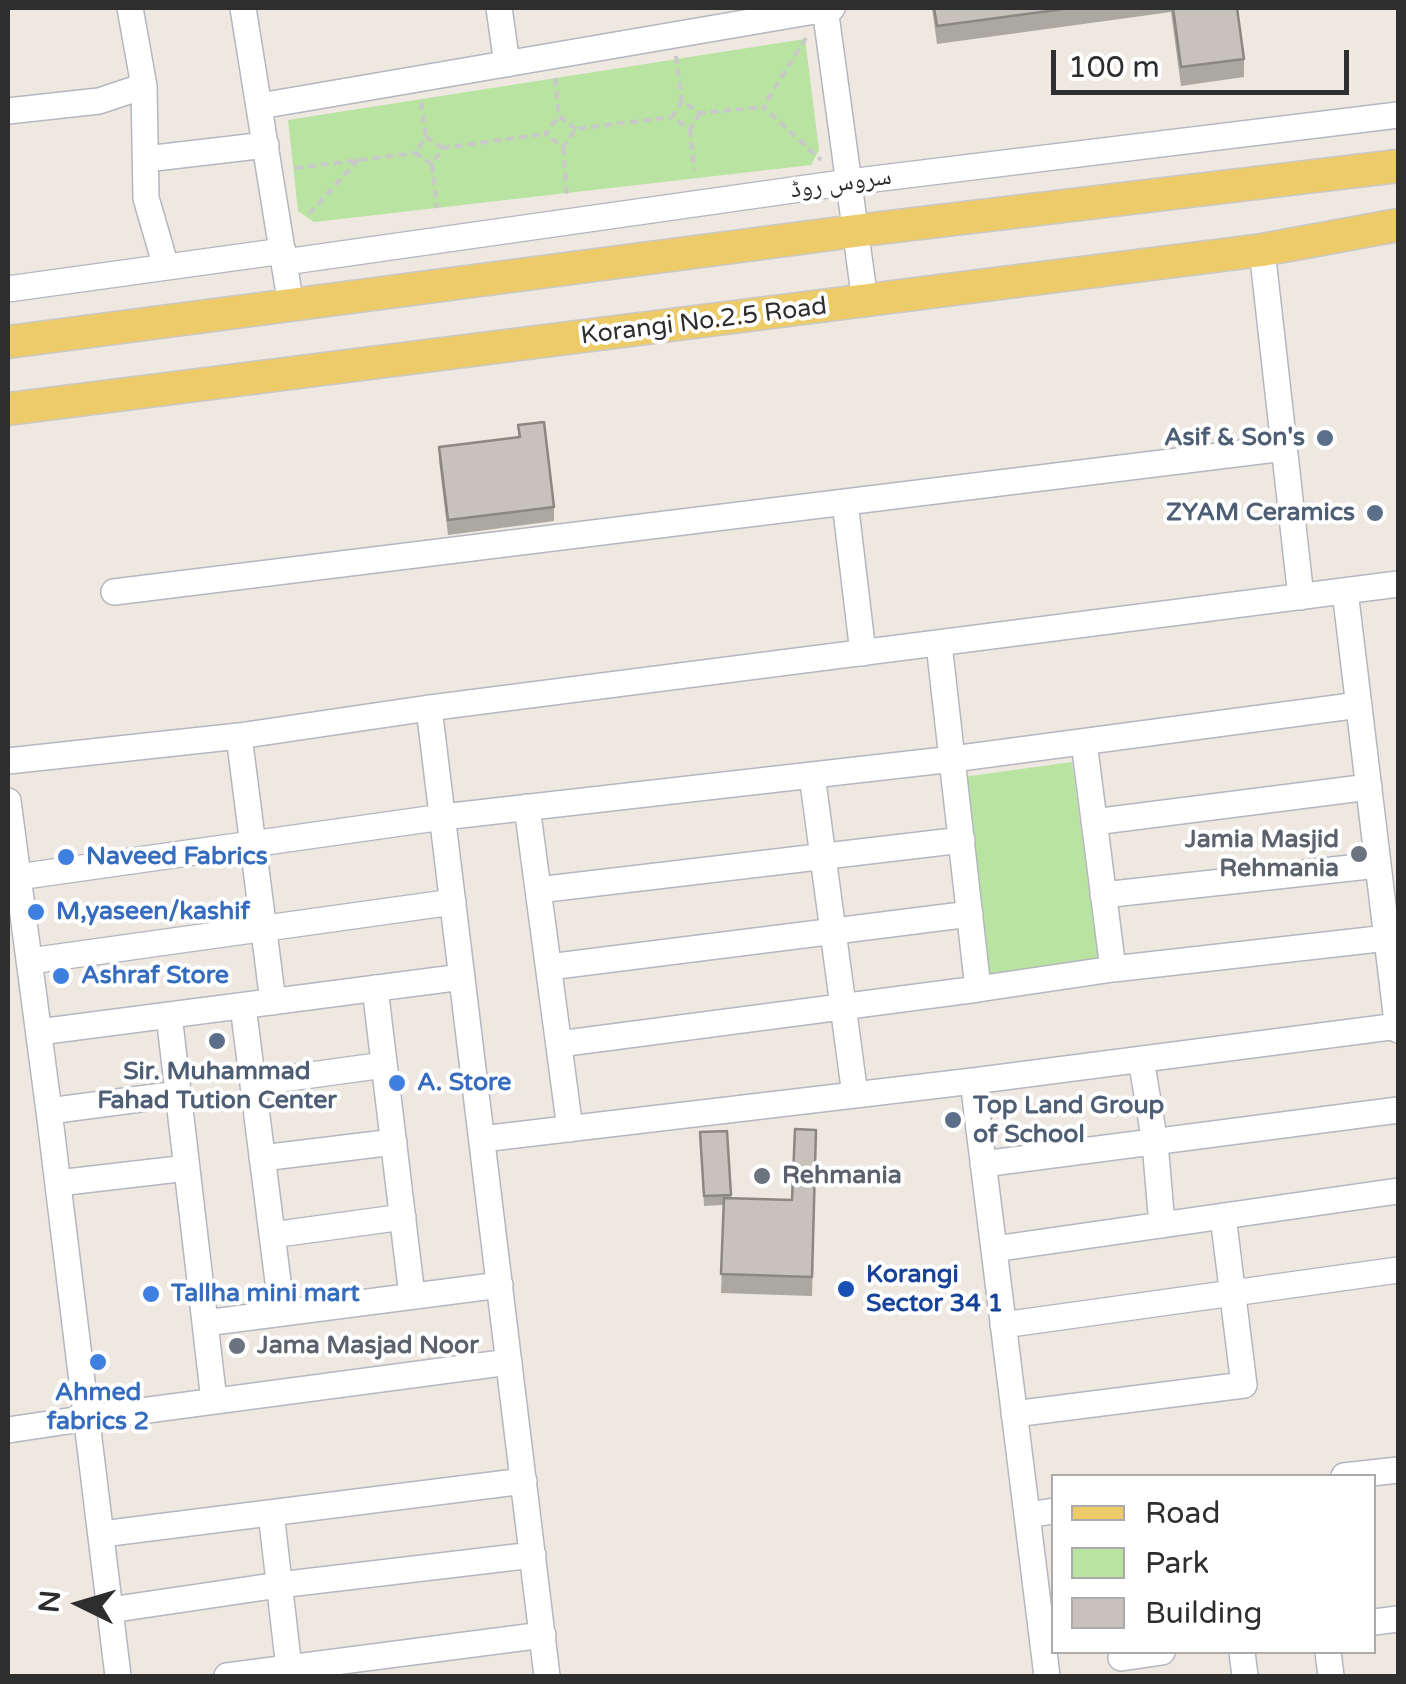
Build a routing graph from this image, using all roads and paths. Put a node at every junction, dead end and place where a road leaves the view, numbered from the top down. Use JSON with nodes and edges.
{"nodes":[{"id":1,"x":130,"y":8,"type":"edge"},
{"id":2,"x":244,"y":8,"type":"edge"},
{"id":3,"x":498,"y":8,"type":"edge"},
{"id":4,"x":828,"y":8,"type":"edge"},
{"id":5,"x":722,"y":17,"type":"edge"},
{"id":6,"x":808,"y":36,"type":"dead end"},
{"id":7,"x":676,"y":52,"type":"dead end"},
{"id":8,"x":507,"y":64,"type":"junction"},
{"id":9,"x":555,"y":78,"type":"dead end"},
{"id":10,"x":144,"y":86,"type":"junction"},
{"id":11,"x":421,"y":99,"type":"dead end"},
{"id":12,"x":682,"y":101,"type":"junction"},
{"id":13,"x":260,"y":106,"type":"junction"},
{"id":14,"x":763,"y":106,"type":"junction"},
{"id":15,"x":8,"y":111,"type":"edge"},
{"id":16,"x":700,"y":112,"type":"junction"},
{"id":17,"x":1398,"y":114,"type":"edge"},
{"id":18,"x":559,"y":116,"type":"junction"},
{"id":19,"x":672,"y":117,"type":"junction"},
{"id":20,"x":690,"y":128,"type":"junction"},
{"id":21,"x":576,"y":129,"type":"junction"},
{"id":22,"x":546,"y":134,"type":"junction"},
{"id":23,"x":426,"y":137,"type":"junction"},
{"id":24,"x":266,"y":146,"type":"junction"},
{"id":25,"x":562,"y":147,"type":"junction"},
{"id":26,"x":443,"y":148,"type":"junction"},
{"id":27,"x":416,"y":153,"type":"junction"},
{"id":28,"x":146,"y":159,"type":"junction"},
{"id":29,"x":358,"y":160,"type":"junction"},
{"id":30,"x":821,"y":160,"type":"dead end"},
{"id":31,"x":432,"y":164,"type":"junction"},
{"id":32,"x":1398,"y":166,"type":"edge"},
{"id":33,"x":295,"y":168,"type":"dead end"},
{"id":34,"x":694,"y":170,"type":"dead end"},
{"id":35,"x":849,"y":182,"type":"junction"},
{"id":36,"x":567,"y":196,"type":"dead end"},
{"id":37,"x":438,"y":208,"type":"dead end"},
{"id":38,"x":308,"y":214,"type":"dead end"},
{"id":39,"x":1398,"y":225,"type":"edge"},
{"id":40,"x":855,"y":231,"type":"junction"},
{"id":41,"x":1262,"y":250,"type":"junction"},
{"id":42,"x":284,"y":256,"type":"junction"},
{"id":43,"x":166,"y":267,"type":"junction"},
{"id":44,"x":8,"y":289,"type":"edge"},
{"id":45,"x":864,"y":301,"type":"junction"},
{"id":46,"x":290,"y":306,"type":"junction"},
{"id":47,"x":8,"y":342,"type":"edge"},
{"id":48,"x":8,"y":409,"type":"edge"},
{"id":49,"x":1284,"y":448,"type":"junction"},
{"id":50,"x":845,"y":502,"type":"junction"},
{"id":51,"x":1398,"y":584,"type":"edge"},
{"id":52,"x":1345,"y":591,"type":"junction"},
{"id":53,"x":114,"y":592,"type":"dead end"},
{"id":54,"x":1300,"y":597,"type":"junction"},
{"id":55,"x":938,"y":644,"type":"junction"},
{"id":56,"x":863,"y":653,"type":"junction"},
{"id":57,"x":1359,"y":705,"type":"junction"},
{"id":58,"x":429,"y":708,"type":"junction"},
{"id":59,"x":239,"y":736,"type":"junction"},
{"id":60,"x":1084,"y":742,"type":"junction"},
{"id":61,"x":953,"y":759,"type":"junction"},
{"id":62,"x":8,"y":761,"type":"edge"},
{"id":63,"x":812,"y":775,"type":"junction"},
{"id":64,"x":1369,"y":787,"type":"junction"},
{"id":65,"x":8,"y":801,"type":"edge"},
{"id":66,"x":527,"y":807,"type":"junction"},
{"id":67,"x":442,"y":817,"type":"junction"},
{"id":68,"x":1094,"y":822,"type":"junction"},
{"id":69,"x":962,"y":840,"type":"junction"},
{"id":70,"x":254,"y":844,"type":"junction"},
{"id":71,"x":823,"y":856,"type":"junction"},
{"id":72,"x":1378,"y":865,"type":"junction"},
{"id":73,"x":15,"y":884,"type":"edge"},
{"id":74,"x":538,"y":890,"type":"junction"},
{"id":75,"x":1103,"y":895,"type":"junction"},
{"id":76,"x":453,"y":902,"type":"junction"},
{"id":77,"x":970,"y":914,"type":"junction"},
{"id":78,"x":265,"y":928,"type":"junction"},
{"id":79,"x":833,"y":931,"type":"junction"},
{"id":80,"x":1387,"y":938,"type":"junction"},
{"id":81,"x":30,"y":961,"type":"junction"},
{"id":82,"x":548,"y":967,"type":"junction"},
{"id":83,"x":1114,"y":968,"type":"junction"},
{"id":84,"x":462,"y":977,"type":"junction"},
{"id":85,"x":375,"y":988,"type":"junction"},
{"id":86,"x":978,"y":988,"type":"junction"},
{"id":87,"x":274,"y":1002,"type":"junction"},
{"id":88,"x":243,"y":1006,"type":"junction"},
{"id":89,"x":844,"y":1006,"type":"junction"},
{"id":90,"x":169,"y":1015,"type":"junction"},
{"id":91,"x":1398,"y":1028,"type":"edge"},
{"id":92,"x":39,"y":1032,"type":"junction"},
{"id":93,"x":559,"y":1044,"type":"junction"},
{"id":94,"x":1141,"y":1060,"type":"junction"},
{"id":95,"x":384,"y":1065,"type":"junction"},
{"id":96,"x":972,"y":1081,"type":"junction"},
{"id":97,"x":253,"y":1083,"type":"junction"},
{"id":98,"x":178,"y":1094,"type":"junction"},
{"id":99,"x":855,"y":1095,"type":"junction"},
{"id":100,"x":1398,"y":1110,"type":"edge"},
{"id":101,"x":49,"y":1111,"type":"junction"},
{"id":102,"x":570,"y":1129,"type":"junction"},
{"id":103,"x":482,"y":1139,"type":"junction"},
{"id":104,"x":394,"y":1142,"type":"junction"},
{"id":105,"x":1155,"y":1143,"type":"junction"},
{"id":106,"x":262,"y":1158,"type":"junction"},
{"id":107,"x":983,"y":1164,"type":"junction"},
{"id":108,"x":187,"y":1168,"type":"junction"},
{"id":109,"x":58,"y":1183,"type":"junction"},
{"id":110,"x":1398,"y":1191,"type":"edge"},
{"id":111,"x":1223,"y":1216,"type":"junction"},
{"id":112,"x":403,"y":1217,"type":"junction"},
{"id":113,"x":1162,"y":1225,"type":"junction"},
{"id":114,"x":272,"y":1235,"type":"junction"},
{"id":115,"x":994,"y":1249,"type":"junction"},
{"id":116,"x":1398,"y":1270,"type":"edge"},
{"id":117,"x":500,"y":1285,"type":"junction"},
{"id":118,"x":1233,"y":1293,"type":"junction"},
{"id":119,"x":412,"y":1296,"type":"junction"},
{"id":120,"x":282,"y":1313,"type":"junction"},
{"id":121,"x":204,"y":1323,"type":"junction"},
{"id":122,"x":1003,"y":1325,"type":"junction"},
{"id":123,"x":509,"y":1362,"type":"junction"},
{"id":124,"x":214,"y":1401,"type":"junction"},
{"id":125,"x":1014,"y":1414,"type":"junction"},
{"id":126,"x":88,"y":1418,"type":"junction"},
{"id":127,"x":8,"y":1430,"type":"edge"},
{"id":128,"x":1398,"y":1470,"type":"edge"},
{"id":129,"x":1362,"y":1474,"type":"edge"},
{"id":130,"x":524,"y":1481,"type":"junction"},
{"id":131,"x":1051,"y":1511,"type":"edge"},
{"id":132,"x":271,"y":1512,"type":"junction"},
{"id":133,"x":1027,"y":1514,"type":"junction"},
{"id":134,"x":102,"y":1534,"type":"junction"},
{"id":135,"x":533,"y":1554,"type":"junction"},
{"id":136,"x":279,"y":1585,"type":"junction"},
{"id":137,"x":1045,"y":1596,"type":"edge"},
{"id":138,"x":110,"y":1610,"type":"junction"},
{"id":139,"x":542,"y":1635,"type":"junction"},
{"id":140,"x":1154,"y":1654,"type":"edge"},
{"id":141,"x":1121,"y":1662,"type":"edge"},
{"id":142,"x":290,"y":1668,"type":"junction"},
{"id":143,"x":118,"y":1676,"type":"edge"},
{"id":144,"x":227,"y":1676,"type":"edge"},
{"id":145,"x":548,"y":1676,"type":"edge"},
{"id":146,"x":1047,"y":1676,"type":"edge"}],
"edges":[{"from":1,"to":10,"type":"street"},
{"from":2,"to":13,"type":"street"},
{"from":3,"to":8,"type":"street"},
{"from":4,"to":5,"type":"street"},
{"from":4,"to":35,"type":"street"},
{"from":5,"to":8,"type":"street"},
{"from":6,"to":14,"type":"path"},
{"from":7,"to":12,"type":"path"},
{"from":8,"to":13,"type":"street"},
{"from":9,"to":18,"type":"path"},
{"from":10,"to":15,"type":"street"},
{"from":10,"to":28,"type":"street"},
{"from":11,"to":23,"type":"path"},
{"from":12,"to":16,"type":"path"},
{"from":12,"to":19,"type":"path"},
{"from":13,"to":24,"type":"street"},
{"from":14,"to":16,"type":"path"},
{"from":14,"to":30,"type":"path"},
{"from":16,"to":20,"type":"path"},
{"from":17,"to":35,"type":"street","name":"سروس روڈ"},
{"from":18,"to":21,"type":"path"},
{"from":18,"to":22,"type":"path"},
{"from":19,"to":20,"type":"path"},
{"from":19,"to":21,"type":"path"},
{"from":20,"to":34,"type":"path"},
{"from":21,"to":25,"type":"path"},
{"from":22,"to":25,"type":"path"},
{"from":22,"to":26,"type":"path"},
{"from":23,"to":26,"type":"path"},
{"from":23,"to":27,"type":"path"},
{"from":24,"to":28,"type":"street"},
{"from":24,"to":42,"type":"street"},
{"from":25,"to":36,"type":"path"},
{"from":26,"to":31,"type":"path"},
{"from":27,"to":29,"type":"path"},
{"from":27,"to":31,"type":"path"},
{"from":28,"to":43,"type":"street"},
{"from":29,"to":33,"type":"path"},
{"from":29,"to":38,"type":"path"},
{"from":31,"to":37,"type":"path"},
{"from":32,"to":40,"type":"main road"},
{"from":35,"to":40,"type":"street"},
{"from":35,"to":42,"type":"street","name":"سروس روڈ"},
{"from":39,"to":41,"type":"main road","name":"Korangi No.2.5 Road"},
{"from":40,"to":45,"type":"street"},
{"from":40,"to":46,"type":"main road"},
{"from":41,"to":45,"type":"main road","name":"Korangi No.2.5 Road"},
{"from":41,"to":49,"type":"street"},
{"from":42,"to":43,"type":"street","name":"سروس روڈ"},
{"from":42,"to":46,"type":"street"},
{"from":43,"to":44,"type":"street","name":"سروس روڈ"},
{"from":45,"to":48,"type":"main road","name":"Korangi No.2.5 Road"},
{"from":46,"to":47,"type":"main road"},
{"from":49,"to":50,"type":"street"},
{"from":49,"to":54,"type":"street"},
{"from":50,"to":53,"type":"street"},
{"from":50,"to":56,"type":"street"},
{"from":51,"to":52,"type":"street"},
{"from":52,"to":54,"type":"street"},
{"from":52,"to":57,"type":"street"},
{"from":54,"to":55,"type":"street"},
{"from":55,"to":56,"type":"street"},
{"from":55,"to":61,"type":"street"},
{"from":56,"to":58,"type":"street"},
{"from":57,"to":60,"type":"street"},
{"from":57,"to":64,"type":"street"},
{"from":58,"to":59,"type":"street"},
{"from":58,"to":67,"type":"street"},
{"from":59,"to":62,"type":"street"},
{"from":59,"to":70,"type":"street"},
{"from":60,"to":61,"type":"street"},
{"from":60,"to":68,"type":"street"},
{"from":61,"to":63,"type":"street"},
{"from":61,"to":69,"type":"street"},
{"from":63,"to":66,"type":"street"},
{"from":63,"to":71,"type":"street"},
{"from":64,"to":68,"type":"street"},
{"from":64,"to":72,"type":"street"},
{"from":65,"to":73,"type":"street"},
{"from":66,"to":67,"type":"street"},
{"from":66,"to":74,"type":"street"},
{"from":67,"to":70,"type":"street"},
{"from":67,"to":76,"type":"street"},
{"from":68,"to":75,"type":"street"},
{"from":69,"to":71,"type":"street"},
{"from":69,"to":77,"type":"street"},
{"from":70,"to":73,"type":"street"},
{"from":70,"to":78,"type":"street"},
{"from":71,"to":74,"type":"street"},
{"from":71,"to":79,"type":"street"},
{"from":72,"to":75,"type":"street"},
{"from":72,"to":80,"type":"street"},
{"from":73,"to":81,"type":"street"},
{"from":74,"to":82,"type":"street"},
{"from":75,"to":83,"type":"street"},
{"from":76,"to":78,"type":"street"},
{"from":76,"to":84,"type":"street"},
{"from":77,"to":79,"type":"street"},
{"from":77,"to":86,"type":"street"},
{"from":78,"to":81,"type":"street"},
{"from":78,"to":87,"type":"street"},
{"from":79,"to":82,"type":"street"},
{"from":79,"to":89,"type":"street"},
{"from":80,"to":83,"type":"street"},
{"from":80,"to":91,"type":"street"},
{"from":81,"to":92,"type":"street"},
{"from":82,"to":93,"type":"street"},
{"from":83,"to":86,"type":"street"},
{"from":84,"to":85,"type":"street"},
{"from":84,"to":103,"type":"street"},
{"from":85,"to":87,"type":"street"},
{"from":85,"to":95,"type":"street"},
{"from":86,"to":89,"type":"street"},
{"from":87,"to":88,"type":"street"},
{"from":88,"to":90,"type":"street"},
{"from":88,"to":97,"type":"street"},
{"from":89,"to":93,"type":"street"},
{"from":89,"to":99,"type":"street"},
{"from":90,"to":92,"type":"street"},
{"from":90,"to":98,"type":"street"},
{"from":91,"to":94,"type":"street"},
{"from":92,"to":101,"type":"street"},
{"from":93,"to":102,"type":"street"},
{"from":94,"to":96,"type":"street"},
{"from":94,"to":105,"type":"street"},
{"from":95,"to":97,"type":"street"},
{"from":95,"to":104,"type":"street"},
{"from":96,"to":99,"type":"street"},
{"from":96,"to":107,"type":"street"},
{"from":97,"to":106,"type":"street"},
{"from":98,"to":101,"type":"street"},
{"from":98,"to":108,"type":"street"},
{"from":99,"to":102,"type":"street"},
{"from":100,"to":105,"type":"street"},
{"from":101,"to":109,"type":"street"},
{"from":102,"to":103,"type":"street"},
{"from":103,"to":117,"type":"street"},
{"from":104,"to":106,"type":"street"},
{"from":104,"to":112,"type":"street"},
{"from":105,"to":107,"type":"street"},
{"from":105,"to":113,"type":"street"},
{"from":106,"to":114,"type":"street"},
{"from":107,"to":115,"type":"street"},
{"from":108,"to":109,"type":"street"},
{"from":108,"to":121,"type":"street"},
{"from":109,"to":126,"type":"street"},
{"from":110,"to":111,"type":"street"},
{"from":111,"to":113,"type":"street"},
{"from":111,"to":118,"type":"street"},
{"from":112,"to":114,"type":"street"},
{"from":112,"to":119,"type":"street"},
{"from":113,"to":115,"type":"street"},
{"from":114,"to":120,"type":"street"},
{"from":115,"to":122,"type":"street"},
{"from":116,"to":118,"type":"street"},
{"from":117,"to":119,"type":"street"},
{"from":117,"to":123,"type":"street"},
{"from":118,"to":122,"type":"street"},
{"from":118,"to":125,"type":"street"},
{"from":119,"to":120,"type":"street"},
{"from":120,"to":121,"type":"street"},
{"from":121,"to":124,"type":"street"},
{"from":122,"to":125,"type":"street"},
{"from":123,"to":124,"type":"street"},
{"from":123,"to":130,"type":"street"},
{"from":124,"to":126,"type":"street"},
{"from":125,"to":133,"type":"street"},
{"from":126,"to":127,"type":"street"},
{"from":126,"to":134,"type":"street"},
{"from":128,"to":129,"type":"street"},
{"from":130,"to":132,"type":"street"},
{"from":130,"to":135,"type":"street"},
{"from":131,"to":133,"type":"street"},
{"from":132,"to":134,"type":"street"},
{"from":132,"to":136,"type":"street"},
{"from":133,"to":137,"type":"street"},
{"from":134,"to":138,"type":"street"},
{"from":135,"to":136,"type":"street"},
{"from":135,"to":139,"type":"street"},
{"from":136,"to":138,"type":"street"},
{"from":136,"to":142,"type":"street"},
{"from":137,"to":146,"type":"street"},
{"from":138,"to":143,"type":"street"},
{"from":139,"to":142,"type":"street"},
{"from":139,"to":145,"type":"street"},
{"from":140,"to":141,"type":"street"},
{"from":142,"to":144,"type":"street"}]}
